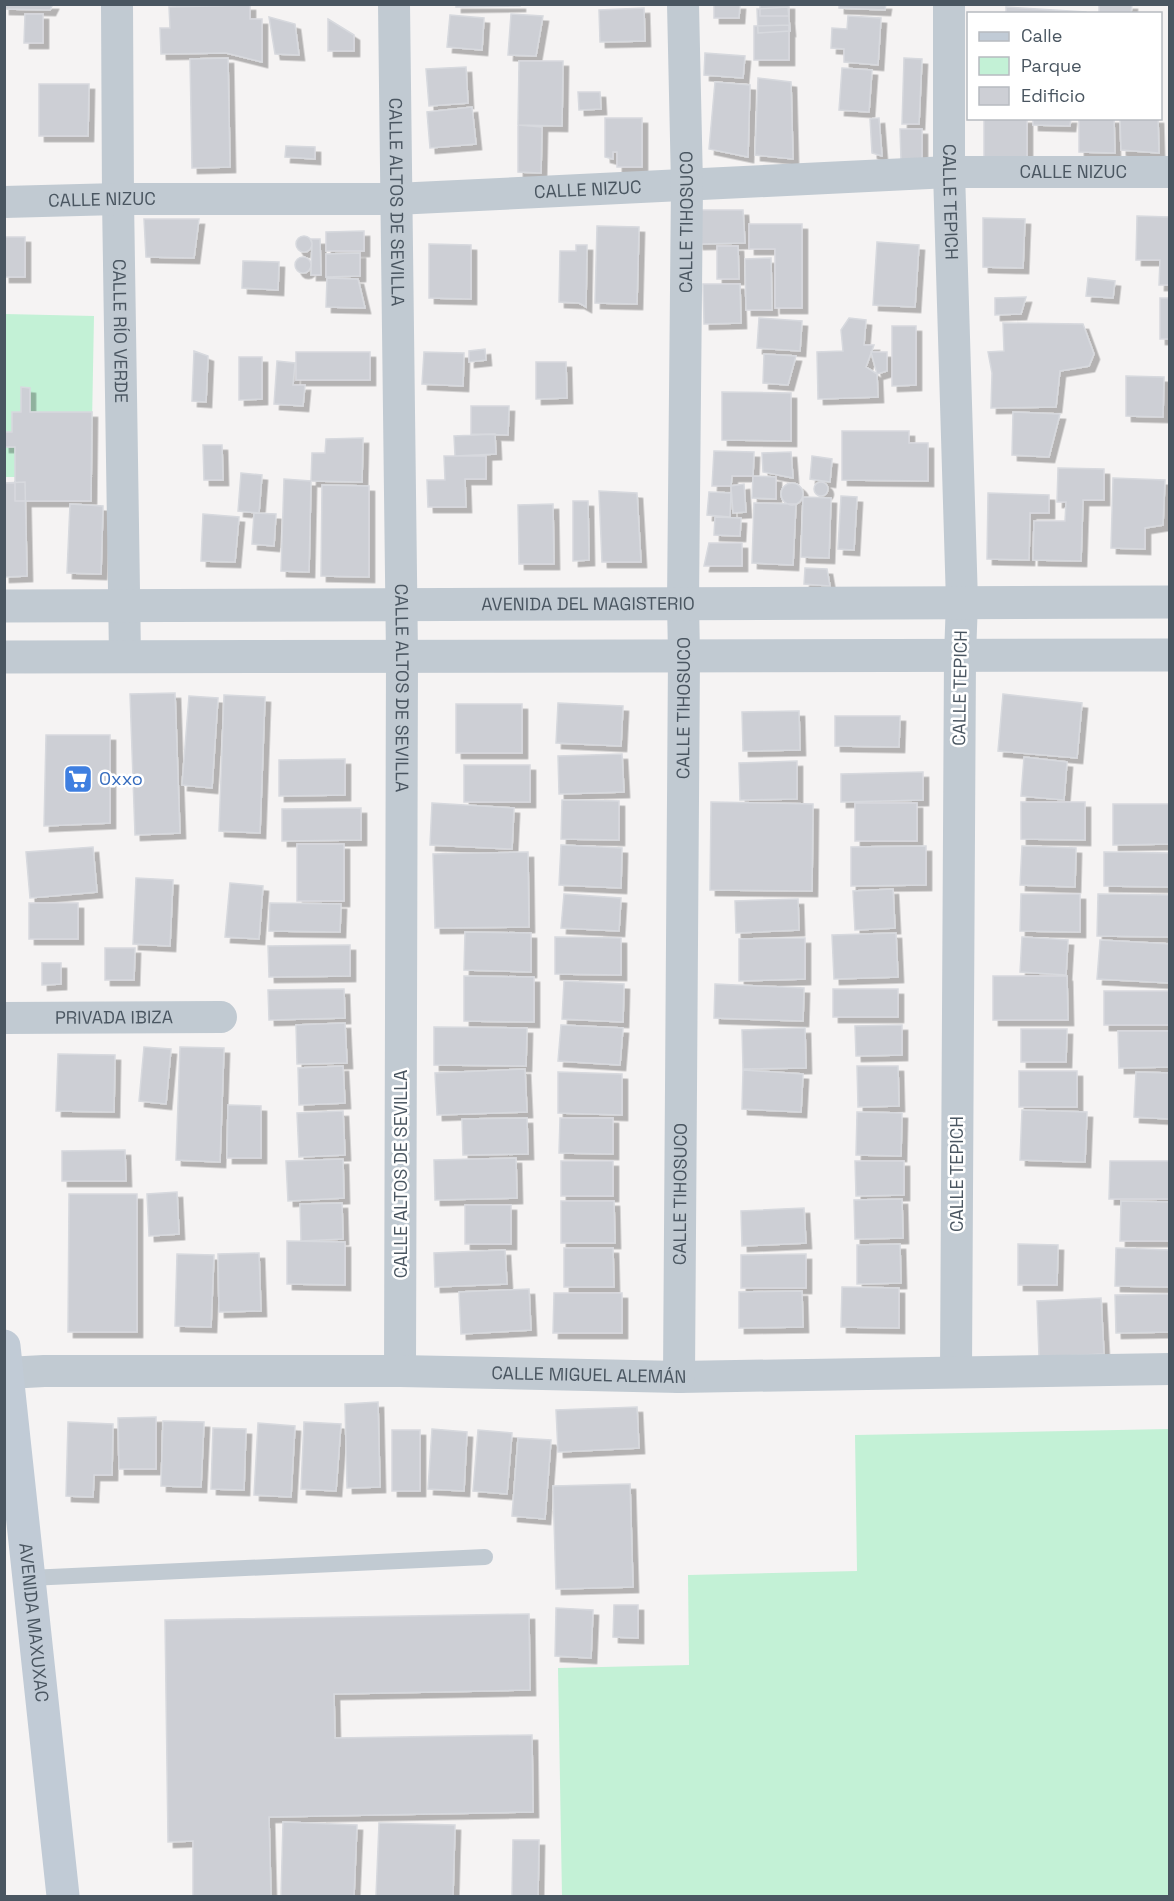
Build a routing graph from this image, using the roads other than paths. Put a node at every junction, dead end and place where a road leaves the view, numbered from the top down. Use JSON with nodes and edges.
{"nodes":[{"id":1,"x":117,"y":4,"type":"edge"},
{"id":2,"x":394,"y":4,"type":"edge"},
{"id":3,"x":683,"y":4,"type":"edge"},
{"id":4,"x":949,"y":4,"type":"edge"},
{"id":5,"x":949,"y":172,"type":"junction"},
{"id":6,"x":1170,"y":172,"type":"edge"},
{"id":7,"x":687,"y":185,"type":"junction"},
{"id":8,"x":118,"y":199,"type":"junction"},
{"id":9,"x":395,"y":199,"type":"junction"},
{"id":10,"x":4,"y":201,"type":"edge"},
{"id":11,"x":962,"y":602,"type":"junction"},
{"id":12,"x":1170,"y":602,"type":"edge"},
{"id":13,"x":683,"y":603,"type":"junction"},
{"id":14,"x":401,"y":604,"type":"junction"},
{"id":15,"x":125,"y":605,"type":"junction"},
{"id":16,"x":4,"y":606,"type":"edge"},
{"id":17,"x":960,"y":655,"type":"junction"},
{"id":18,"x":1170,"y":655,"type":"edge"},
{"id":19,"x":125,"y":656,"type":"junction"},
{"id":20,"x":402,"y":656,"type":"junction"},
{"id":21,"x":684,"y":656,"type":"junction"},
{"id":22,"x":4,"y":657,"type":"edge"},
{"id":23,"x":221,"y":1017,"type":"dead end"},
{"id":24,"x":4,"y":1018,"type":"edge"},
{"id":25,"x":6,"y":1360,"type":"edge"},
{"id":26,"x":1170,"y":1369,"type":"edge"},
{"id":27,"x":400,"y":1371,"type":"junction"},
{"id":28,"x":956,"y":1372,"type":"junction"},
{"id":29,"x":679,"y":1377,"type":"junction"},
{"id":30,"x":485,"y":1557,"type":"dead end"},
{"id":31,"x":29,"y":1578,"type":"junction"},
{"id":32,"x":63,"y":1896,"type":"edge"}],
"edges":[{"from":1,"to":8,"type":"street","name":"CALLE RÍO VERDE"},
{"from":2,"to":9,"type":"street","name":"CALLE ALTOS DE SEVILLA"},
{"from":3,"to":7,"type":"street","name":"CALLE TIHOSUCO"},
{"from":4,"to":5,"type":"street","name":"CALLE TEPICH"},
{"from":5,"to":6,"type":"street","name":"CALLE NIZUC"},
{"from":5,"to":7,"type":"street","name":"CALLE NIZUC"},
{"from":5,"to":11,"type":"street","name":"CALLE TEPICH"},
{"from":7,"to":9,"type":"street","name":"CALLE NIZUC"},
{"from":7,"to":13,"type":"street","name":"CALLE TIHOSUCO"},
{"from":8,"to":9,"type":"street","name":"CALLE NIZUC"},
{"from":8,"to":10,"type":"street","name":"CALLE NIZUC"},
{"from":8,"to":15,"type":"street","name":"CALLE RÍO VERDE"},
{"from":9,"to":14,"type":"street","name":"CALLE ALTOS DE SEVILLA"},
{"from":11,"to":12,"type":"street","name":"AVENIDA DEL MAGISTERIO"},
{"from":11,"to":13,"type":"street","name":"AVENIDA DEL MAGISTERIO"},
{"from":11,"to":17,"type":"street","name":"CALLE TEPICH"},
{"from":13,"to":14,"type":"street","name":"AVENIDA DEL MAGISTERIO"},
{"from":13,"to":21,"type":"street","name":"CALLE TIHOSUCO"},
{"from":14,"to":15,"type":"street","name":"AVENIDA DEL MAGISTERIO"},
{"from":14,"to":20,"type":"street","name":"CALLE ALTOS DE SEVILLA"},
{"from":15,"to":16,"type":"street","name":"AVENIDA DEL MAGISTERIO"},
{"from":15,"to":19,"type":"street","name":"CALLE RÍO VERDE"},
{"from":17,"to":18,"type":"street"},
{"from":17,"to":21,"type":"street"},
{"from":17,"to":28,"type":"street","name":"CALLE TEPICH"},
{"from":19,"to":20,"type":"street"},
{"from":19,"to":22,"type":"street"},
{"from":20,"to":21,"type":"street"},
{"from":20,"to":27,"type":"street","name":"CALLE ALTOS DE SEVILLA"},
{"from":21,"to":29,"type":"street","name":"CALLE TIHOSUCO"},
{"from":23,"to":24,"type":"street","name":"PRIVADA IBIZA"},
{"from":25,"to":27,"type":"street","name":"CALLE MIGUEL ALEMÁN"},
{"from":25,"to":31,"type":"main road","name":"AVENIDA MAXUXAC"},
{"from":26,"to":28,"type":"street","name":"CALLE MIGUEL ALEMÁN"},
{"from":27,"to":29,"type":"street","name":"CALLE MIGUEL ALEMÁN"},
{"from":28,"to":29,"type":"street","name":"CALLE MIGUEL ALEMÁN"},
{"from":30,"to":31,"type":"lane"},
{"from":31,"to":32,"type":"main road","name":"AVENIDA MAXUXAC"}]}
